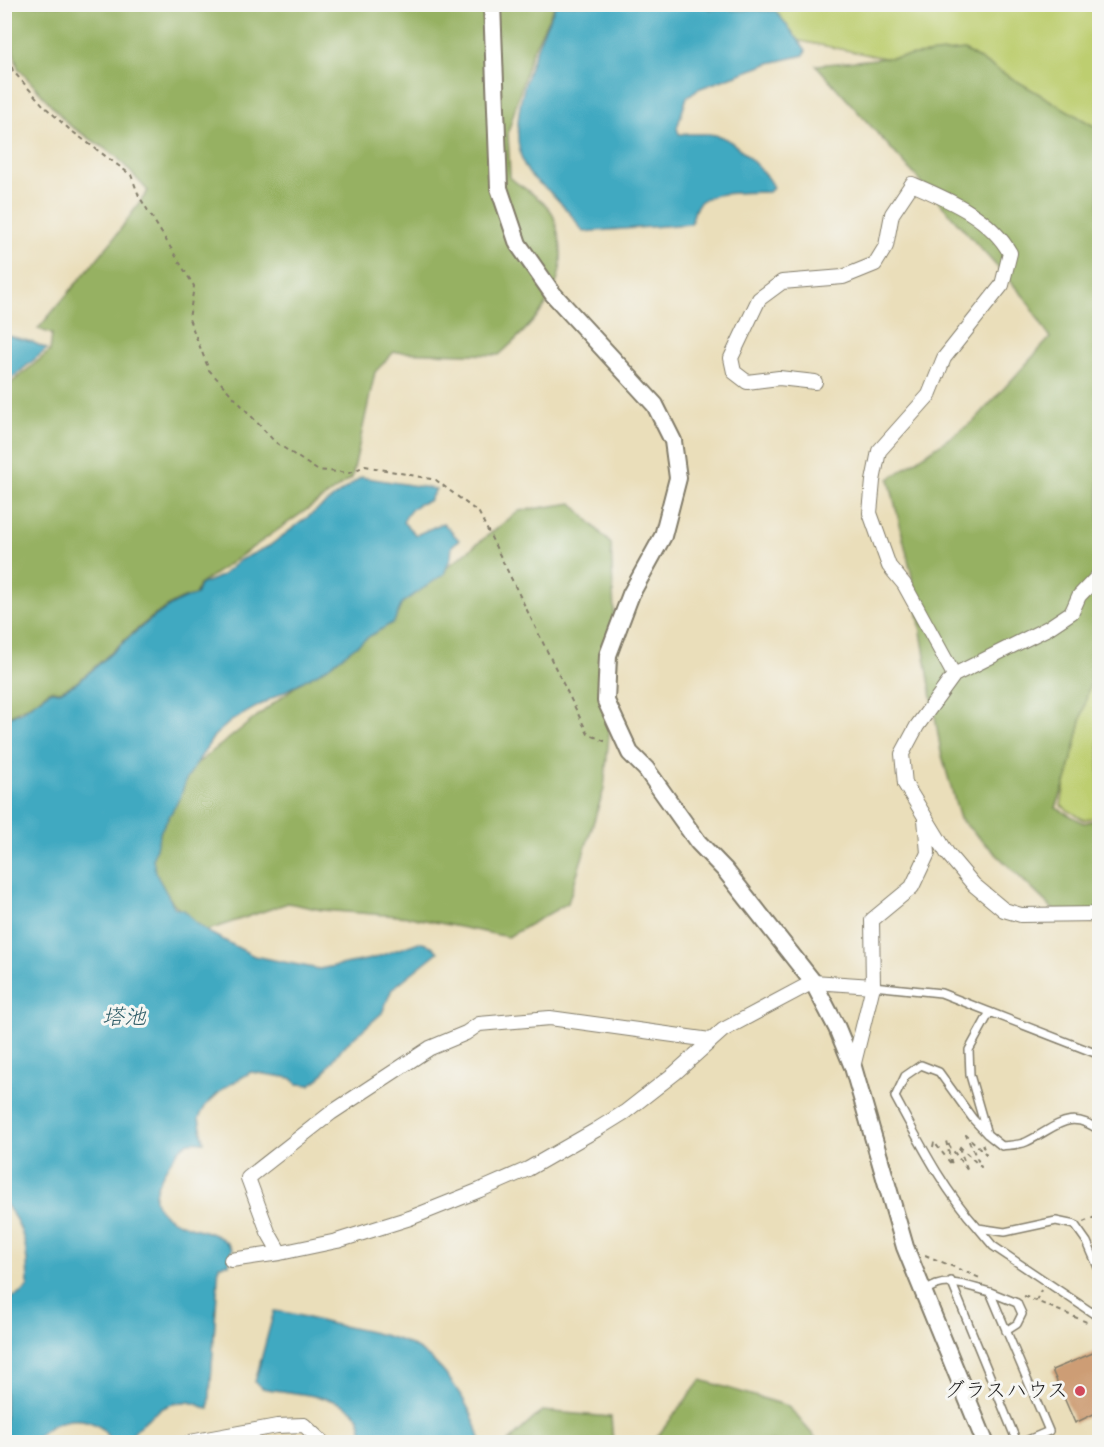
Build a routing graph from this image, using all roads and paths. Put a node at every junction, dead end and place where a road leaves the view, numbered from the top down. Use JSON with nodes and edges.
{"nodes":[{"id":1,"x":492,"y":4,"type":"edge"},
{"id":2,"x":4,"y":41,"type":"edge"},
{"id":3,"x":815,"y":382,"type":"dead end"},
{"id":4,"x":1100,"y":574,"type":"edge"},
{"id":5,"x":954,"y":675,"type":"junction"},
{"id":6,"x":609,"y":743,"type":"dead end"},
{"id":7,"x":925,"y":813,"type":"junction"},
{"id":8,"x":1100,"y":914,"type":"edge"},
{"id":9,"x":813,"y":982,"type":"junction"},
{"id":10,"x":873,"y":986,"type":"junction"},
{"id":11,"x":990,"y":1012,"type":"junction"},
{"id":12,"x":710,"y":1040,"type":"junction"},
{"id":13,"x":1100,"y":1055,"type":"edge"},
{"id":14,"x":853,"y":1067,"type":"junction"},
{"id":15,"x":973,"y":1119,"type":"junction"},
{"id":16,"x":1100,"y":1131,"type":"edge"},
{"id":17,"x":987,"y":1134,"type":"junction"},
{"id":18,"x":929,"y":1160,"type":"junction"},
{"id":19,"x":1100,"y":1215,"type":"edge"},
{"id":20,"x":1074,"y":1225,"type":"junction"},
{"id":21,"x":978,"y":1228,"type":"junction"},
{"id":22,"x":280,"y":1253,"type":"junction"},
{"id":23,"x":231,"y":1260,"type":"dead end"},
{"id":24,"x":1100,"y":1272,"type":"edge"},
{"id":25,"x":951,"y":1281,"type":"junction"},
{"id":26,"x":924,"y":1292,"type":"junction"},
{"id":27,"x":990,"y":1292,"type":"junction"},
{"id":28,"x":1100,"y":1318,"type":"edge"},
{"id":29,"x":1006,"y":1331,"type":"junction"},
{"id":30,"x":190,"y":1443,"type":"edge"},
{"id":31,"x":322,"y":1443,"type":"edge"},
{"id":32,"x":985,"y":1443,"type":"edge"},
{"id":33,"x":1017,"y":1443,"type":"edge"},
{"id":34,"x":1023,"y":1443,"type":"edge"}],
"edges":[{"from":1,"to":9,"type":"street"},
{"from":2,"to":6,"type":"path"},
{"from":3,"to":5,"type":"street"},
{"from":4,"to":5,"type":"street"},
{"from":5,"to":7,"type":"street"},
{"from":7,"to":8,"type":"street"},
{"from":7,"to":10,"type":"street"},
{"from":9,"to":10,"type":"street"},
{"from":9,"to":12,"type":"street"},
{"from":9,"to":14,"type":"street"},
{"from":10,"to":11,"type":"lane"},
{"from":10,"to":14,"type":"street"},
{"from":11,"to":13,"type":"lane"},
{"from":11,"to":17,"type":"lane"},
{"from":12,"to":22,"type":"street"},
{"from":12,"to":22,"type":"street"},
{"from":14,"to":26,"type":"street"},
{"from":15,"to":17,"type":"lane"},
{"from":15,"to":18,"type":"lane"},
{"from":15,"to":18,"type":"path"},
{"from":16,"to":17,"type":"lane"},
{"from":18,"to":21,"type":"lane"},
{"from":19,"to":20,"type":"path"},
{"from":20,"to":21,"type":"lane"},
{"from":20,"to":24,"type":"lane"},
{"from":21,"to":28,"type":"lane"},
{"from":22,"to":23,"type":"street"},
{"from":25,"to":26,"type":"lane"},
{"from":25,"to":27,"type":"lane"},
{"from":25,"to":33,"type":"lane"},
{"from":26,"to":32,"type":"street"},
{"from":27,"to":29,"type":"lane"},
{"from":27,"to":29,"type":"lane"},
{"from":29,"to":34,"type":"lane"},
{"from":30,"to":31,"type":"street"}]}
